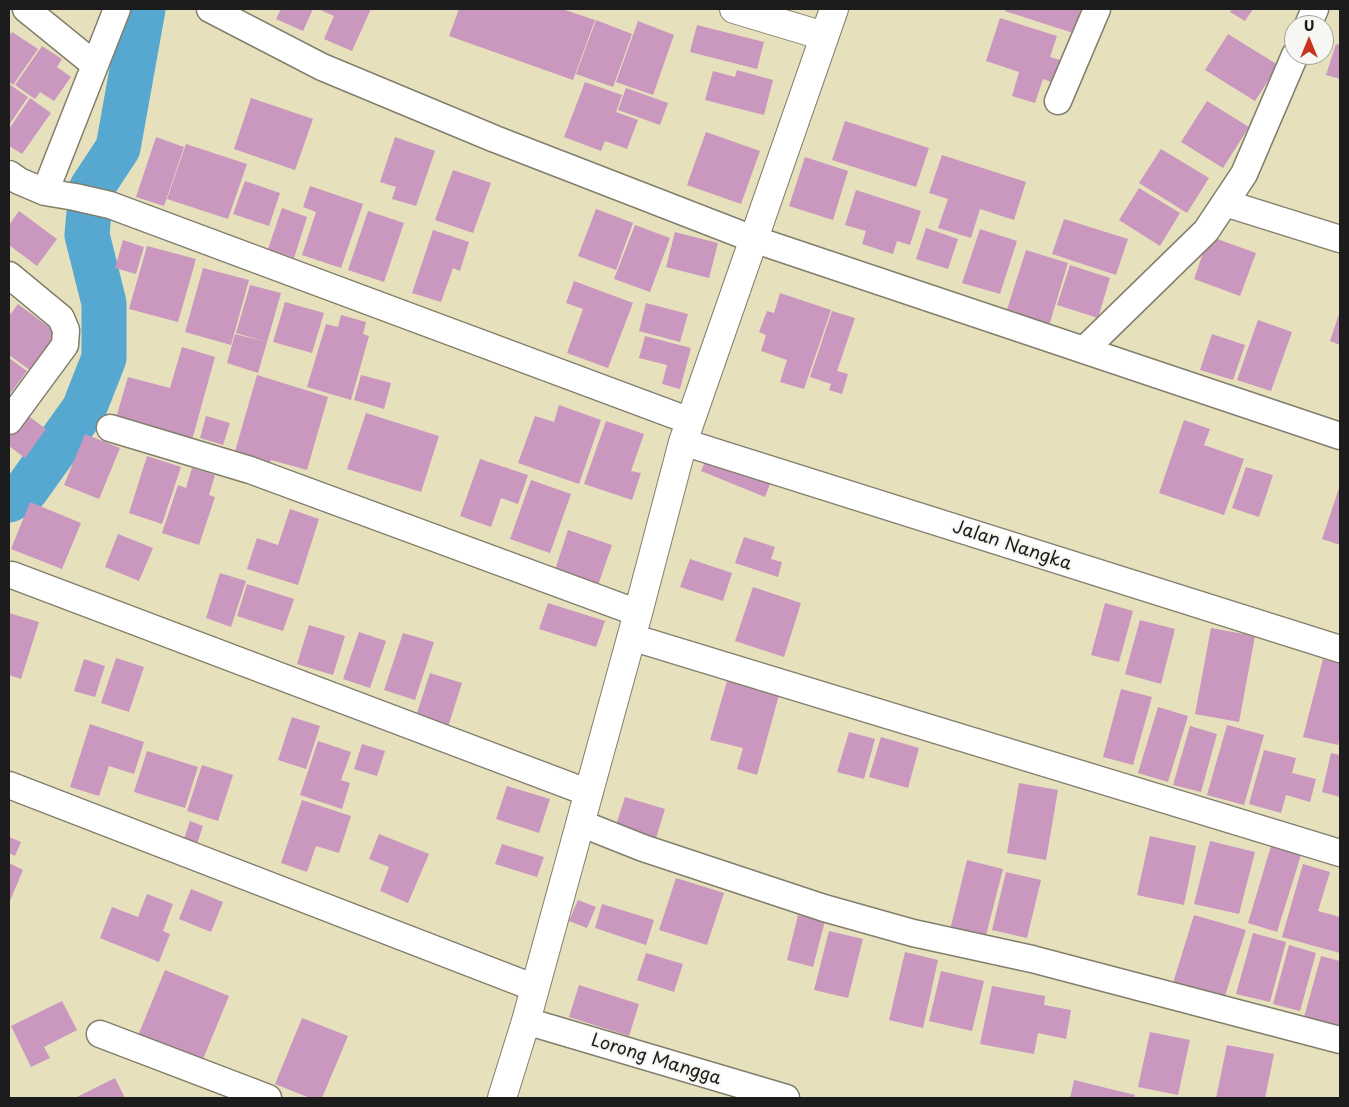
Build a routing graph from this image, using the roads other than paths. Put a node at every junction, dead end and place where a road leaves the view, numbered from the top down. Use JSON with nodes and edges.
{"nodes":[{"id":1,"x":26,"y":9,"type":"edge"},
{"id":2,"x":117,"y":9,"type":"edge"},
{"id":3,"x":210,"y":9,"type":"edge"},
{"id":4,"x":734,"y":9,"type":"edge"},
{"id":5,"x":834,"y":9,"type":"edge"},
{"id":6,"x":1097,"y":9,"type":"edge"},
{"id":7,"x":824,"y":36,"type":"junction"},
{"id":8,"x":95,"y":65,"type":"junction"},
{"id":9,"x":1291,"y":65,"type":"edge"},
{"id":10,"x":1058,"y":102,"type":"dead end"},
{"id":11,"x":12,"y":183,"type":"edge"},
{"id":12,"x":44,"y":192,"type":"junction"},
{"id":13,"x":1225,"y":203,"type":"junction"},
{"id":14,"x":753,"y":239,"type":"junction"},
{"id":15,"x":1340,"y":239,"type":"edge"},
{"id":16,"x":9,"y":275,"type":"edge"},
{"id":17,"x":1084,"y":350,"type":"junction"},
{"id":18,"x":9,"y":421,"type":"edge"},
{"id":19,"x":110,"y":428,"type":"dead end"},
{"id":20,"x":686,"y":431,"type":"junction"},
{"id":21,"x":1340,"y":436,"type":"edge"},
{"id":22,"x":12,"y":576,"type":"dead end"},
{"id":23,"x":635,"y":625,"type":"junction"},
{"id":24,"x":1340,"y":649,"type":"edge"},
{"id":25,"x":9,"y":785,"type":"edge"},
{"id":26,"x":588,"y":793,"type":"junction"},
{"id":27,"x":580,"y":824,"type":"junction"},
{"id":28,"x":1340,"y":853,"type":"edge"},
{"id":29,"x":535,"y":988,"type":"junction"},
{"id":30,"x":526,"y":1021,"type":"junction"},
{"id":31,"x":100,"y":1034,"type":"dead end"},
{"id":32,"x":1340,"y":1040,"type":"edge"},
{"id":33,"x":268,"y":1098,"type":"edge"},
{"id":34,"x":502,"y":1098,"type":"edge"},
{"id":35,"x":786,"y":1098,"type":"edge"}],
"edges":[{"from":1,"to":8,"type":"street"},
{"from":2,"to":8,"type":"street"},
{"from":3,"to":14,"type":"street"},
{"from":4,"to":7,"type":"street"},
{"from":5,"to":7,"type":"street"},
{"from":6,"to":10,"type":"street"},
{"from":7,"to":14,"type":"street"},
{"from":8,"to":12,"type":"street"},
{"from":9,"to":13,"type":"street"},
{"from":11,"to":12,"type":"street","name":"Jalan Nangka"},
{"from":12,"to":20,"type":"street","name":"Jalan Nangka"},
{"from":13,"to":15,"type":"street"},
{"from":13,"to":17,"type":"street"},
{"from":14,"to":17,"type":"street"},
{"from":14,"to":20,"type":"street"},
{"from":16,"to":18,"type":"street"},
{"from":17,"to":21,"type":"street"},
{"from":19,"to":23,"type":"street"},
{"from":20,"to":23,"type":"street"},
{"from":20,"to":24,"type":"street","name":"Jalan Nangka"},
{"from":22,"to":26,"type":"street"},
{"from":23,"to":26,"type":"street"},
{"from":23,"to":28,"type":"street"},
{"from":25,"to":29,"type":"street"},
{"from":26,"to":27,"type":"street"},
{"from":27,"to":29,"type":"street"},
{"from":27,"to":32,"type":"street"},
{"from":29,"to":30,"type":"street"},
{"from":30,"to":34,"type":"street"},
{"from":30,"to":35,"type":"street","name":"Lorong Mangga"},
{"from":31,"to":33,"type":"street"}]}
